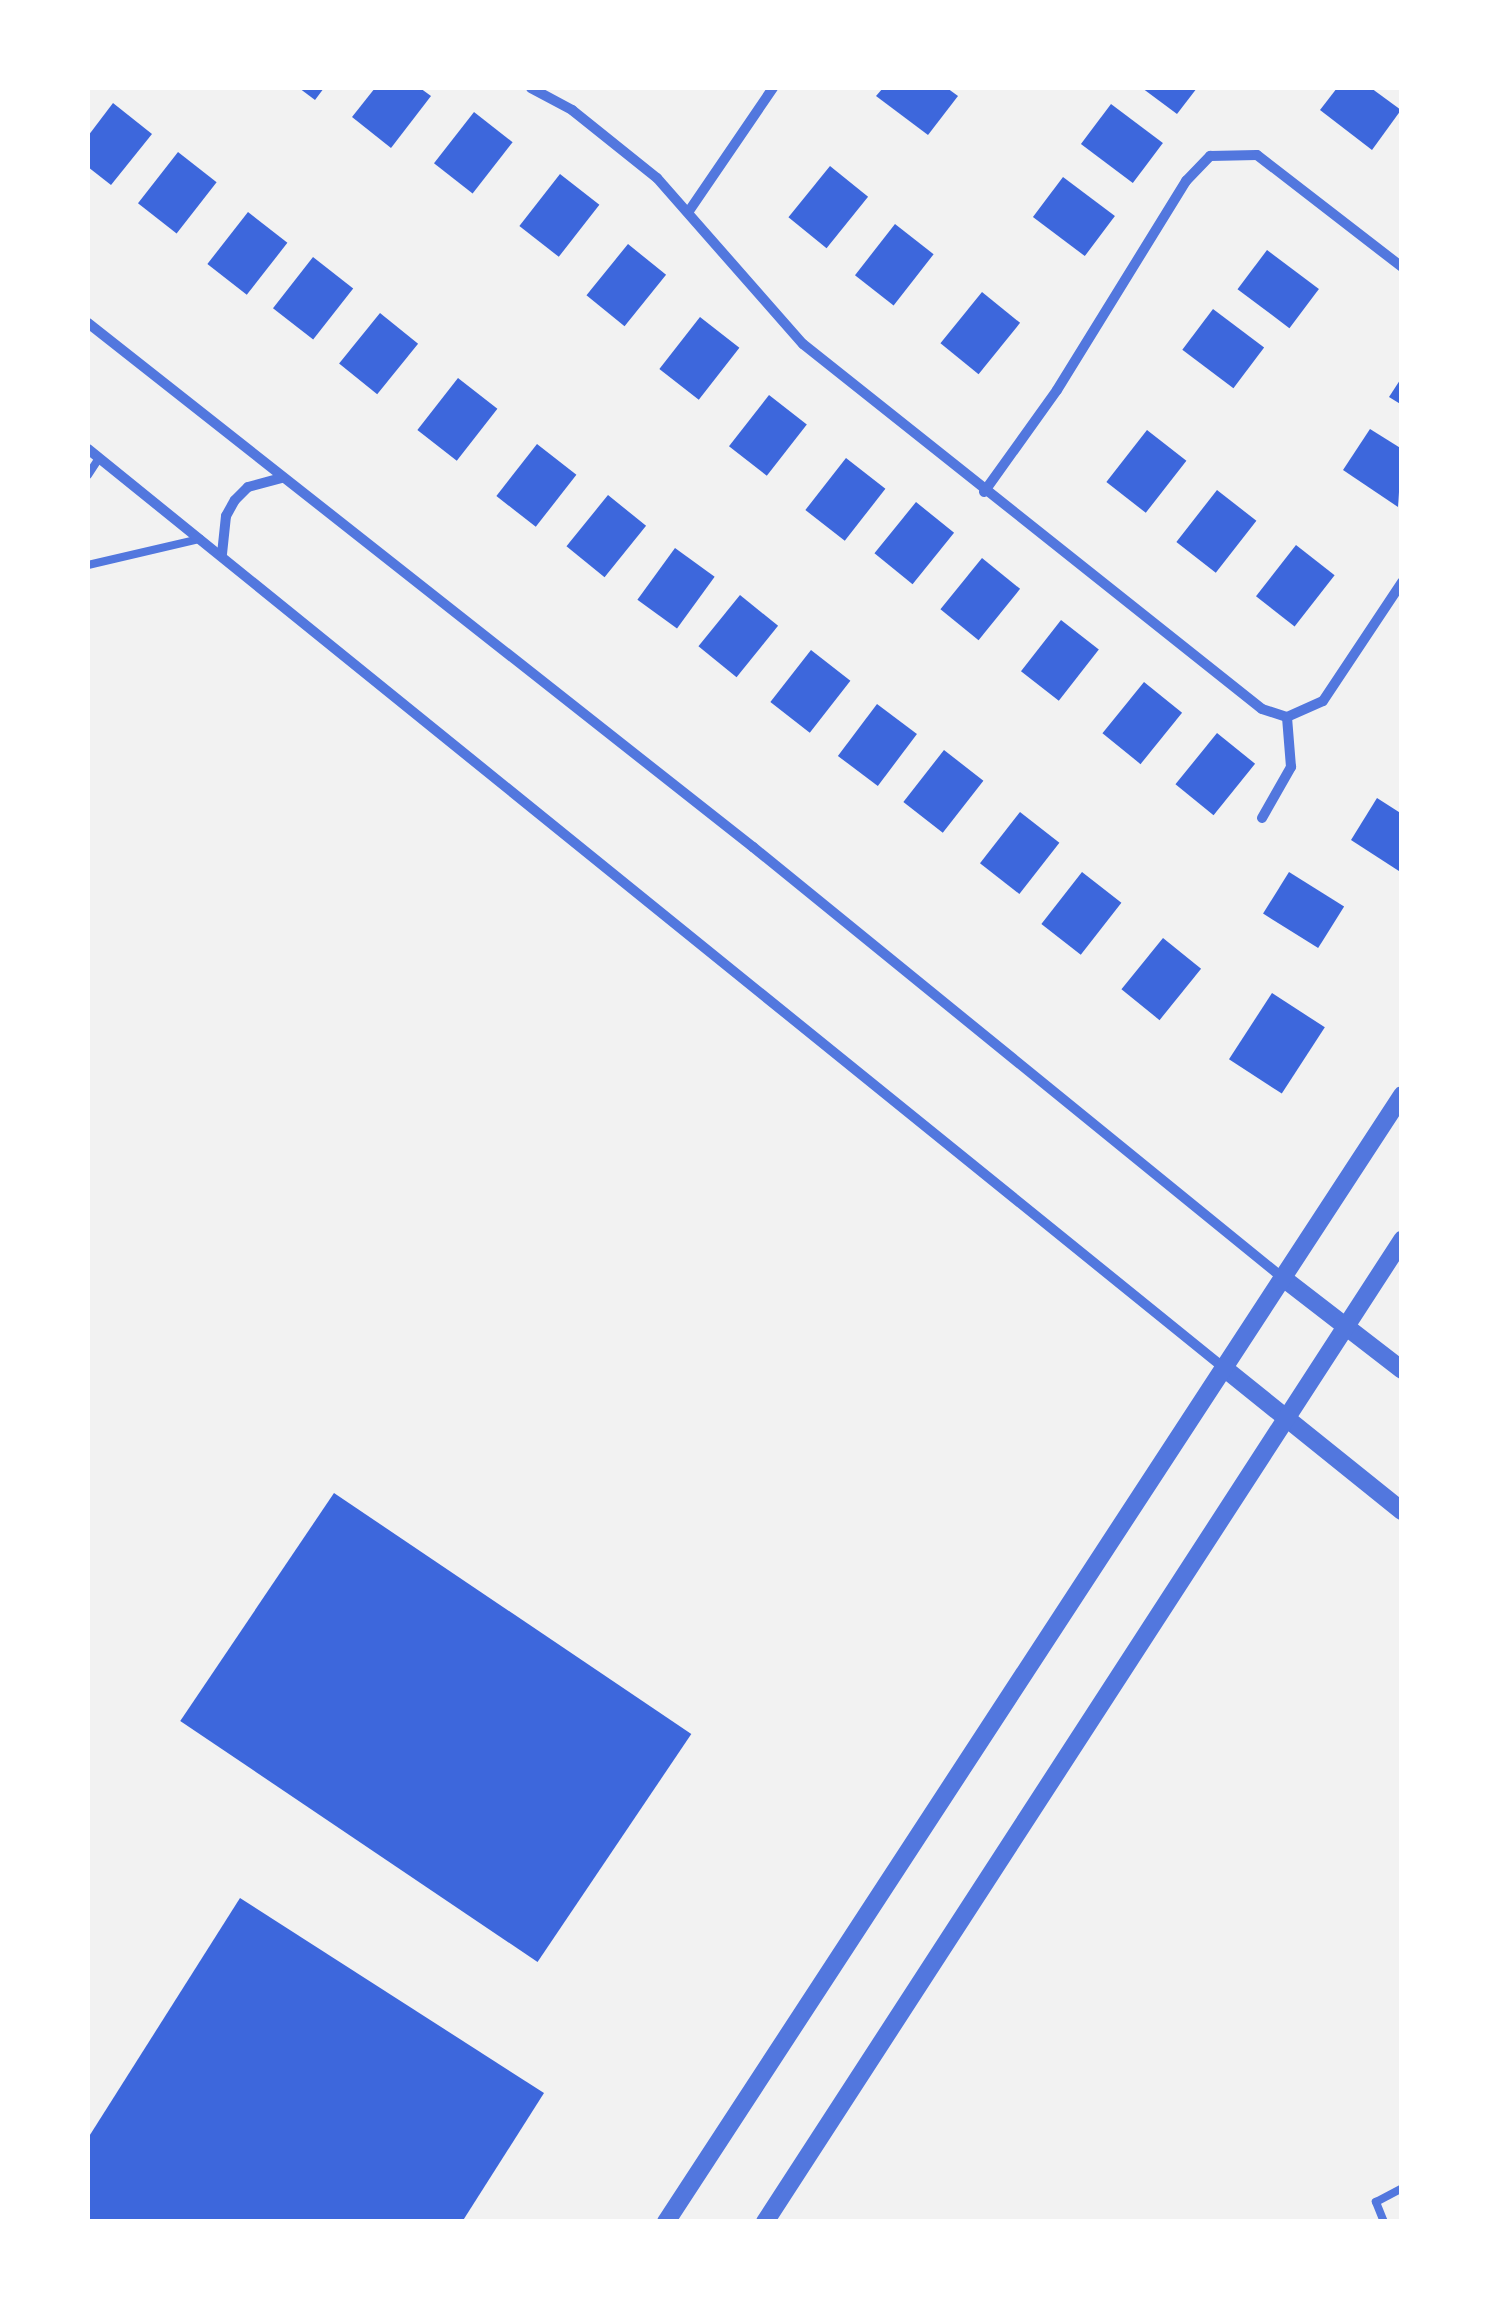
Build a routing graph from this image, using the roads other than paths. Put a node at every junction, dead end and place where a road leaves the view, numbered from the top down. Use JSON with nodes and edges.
{"nodes":[{"id":1,"x":531,"y":88,"type":"edge"},
{"id":2,"x":772,"y":88,"type":"edge"},
{"id":3,"x":689,"y":212,"type":"junction"},
{"id":4,"x":1402,"y":267,"type":"edge"},
{"id":5,"x":88,"y":323,"type":"edge"},
{"id":6,"x":88,"y":449,"type":"edge"},
{"id":7,"x":99,"y":458,"type":"junction"},
{"id":8,"x":88,"y":475,"type":"edge"},
{"id":9,"x":282,"y":478,"type":"junction"},
{"id":10,"x":984,"y":492,"type":"junction"},
{"id":11,"x":202,"y":538,"type":"junction"},
{"id":12,"x":222,"y":554,"type":"junction"},
{"id":13,"x":88,"y":565,"type":"edge"},
{"id":14,"x":1402,"y":582,"type":"edge"},
{"id":15,"x":1287,"y":717,"type":"junction"},
{"id":16,"x":1262,"y":818,"type":"dead end"},
{"id":17,"x":1402,"y":1096,"type":"edge"},
{"id":18,"x":1402,"y":1240,"type":"edge"},
{"id":19,"x":1283,"y":1278,"type":"junction"},
{"id":20,"x":1346,"y":1326,"type":"junction"},
{"id":21,"x":1224,"y":1368,"type":"junction"},
{"id":22,"x":1402,"y":1370,"type":"edge"},
{"id":23,"x":1289,"y":1418,"type":"junction"},
{"id":24,"x":1402,"y":1511,"type":"edge"},
{"id":25,"x":1402,"y":2188,"type":"edge"},
{"id":26,"x":666,"y":2222,"type":"edge"},
{"id":27,"x":764,"y":2222,"type":"edge"},
{"id":28,"x":1384,"y":2222,"type":"edge"}],
"edges":[{"from":1,"to":3,"type":"street"},
{"from":2,"to":3,"type":"street"},
{"from":3,"to":10,"type":"street"},
{"from":4,"to":10,"type":"street"},
{"from":5,"to":9,"type":"street"},
{"from":6,"to":7,"type":"street"},
{"from":7,"to":8,"type":"lane"},
{"from":7,"to":11,"type":"street"},
{"from":9,"to":12,"type":"street"},
{"from":9,"to":19,"type":"street"},
{"from":10,"to":15,"type":"street"},
{"from":11,"to":12,"type":"street"},
{"from":11,"to":13,"type":"lane"},
{"from":12,"to":21,"type":"street"},
{"from":14,"to":15,"type":"street"},
{"from":15,"to":16,"type":"street"},
{"from":17,"to":19,"type":"street"},
{"from":18,"to":20,"type":"street"},
{"from":19,"to":20,"type":"street"},
{"from":19,"to":21,"type":"street"},
{"from":20,"to":22,"type":"street"},
{"from":20,"to":23,"type":"street"},
{"from":21,"to":23,"type":"street"},
{"from":21,"to":26,"type":"street"},
{"from":23,"to":24,"type":"street"},
{"from":23,"to":27,"type":"street"},
{"from":25,"to":28,"type":"lane"}]}
